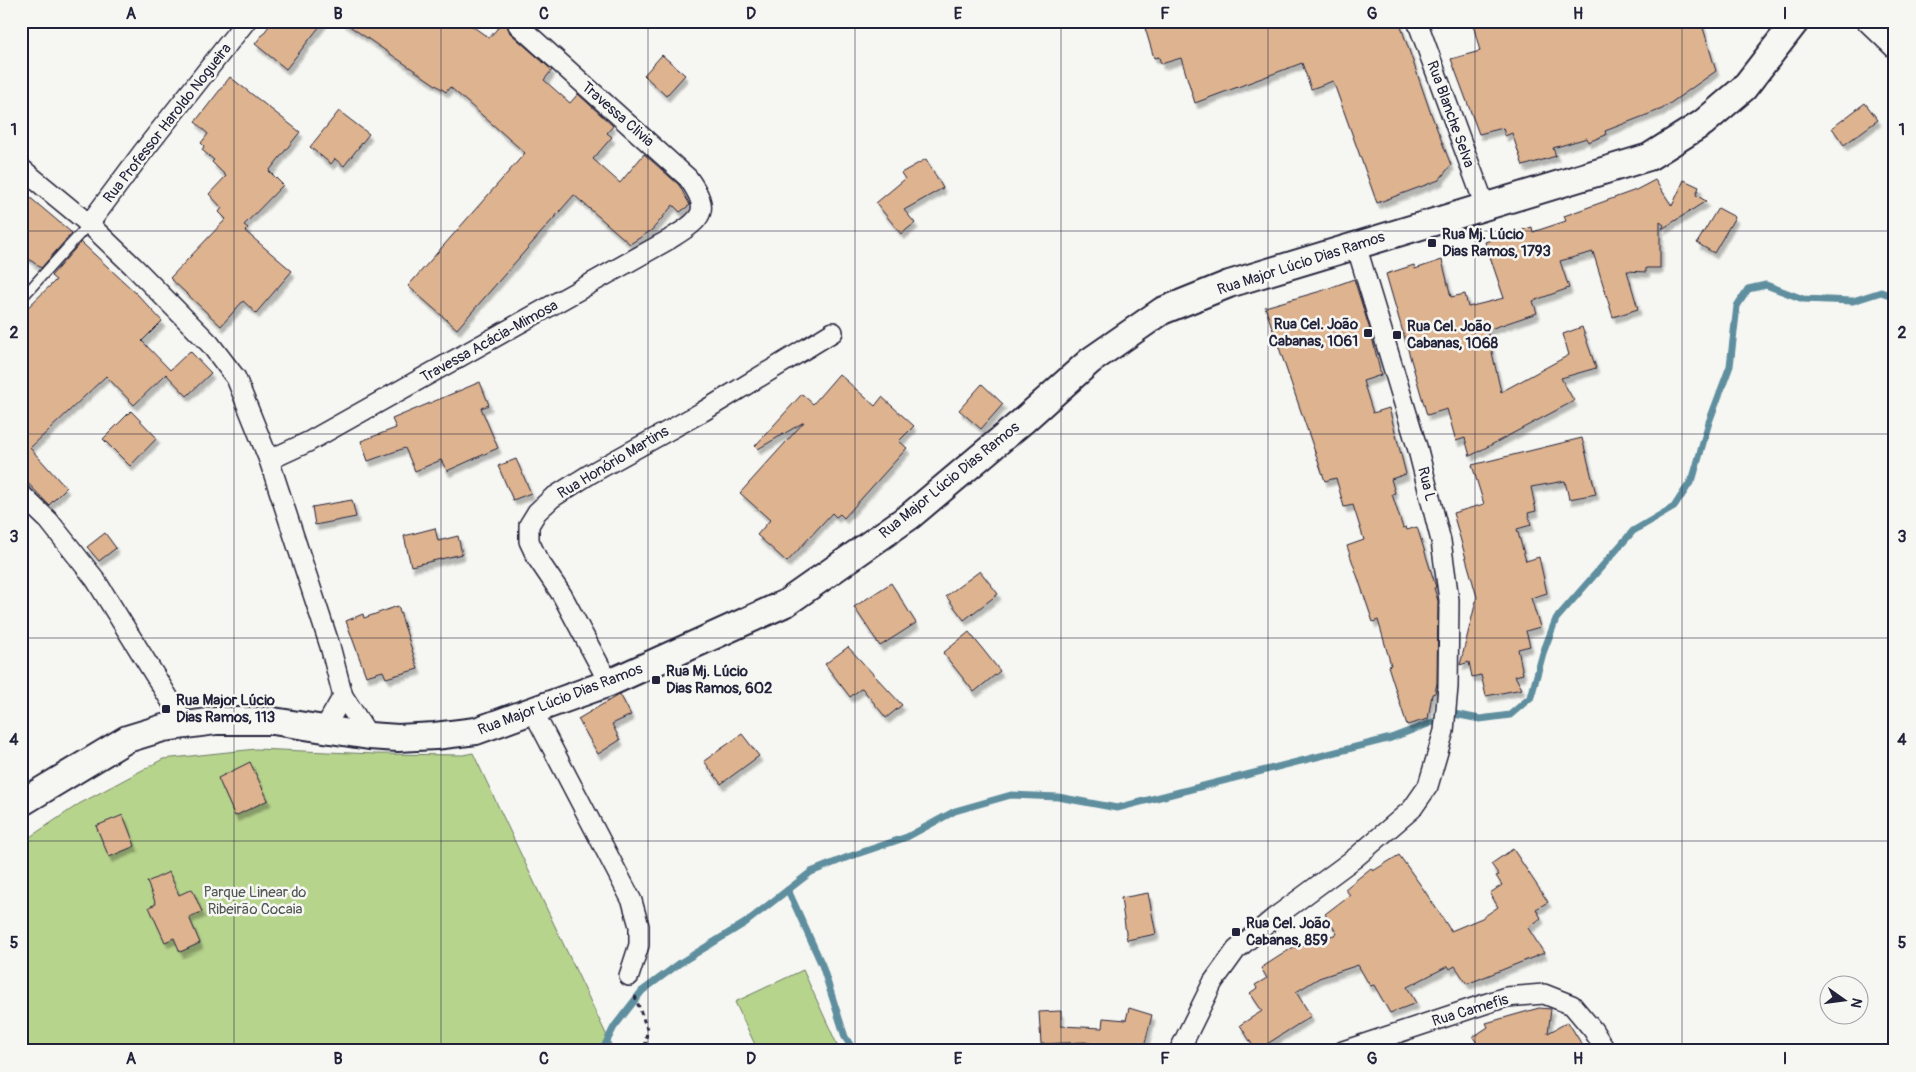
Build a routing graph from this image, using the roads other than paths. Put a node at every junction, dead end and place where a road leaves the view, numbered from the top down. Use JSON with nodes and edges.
{"nodes":[{"id":1,"x":246,"y":21,"type":"edge"},
{"id":2,"x":1417,"y":21,"type":"edge"},
{"id":3,"x":1796,"y":21,"type":"edge"},
{"id":4,"x":1866,"y":21,"type":"edge"},
{"id":5,"x":518,"y":25,"type":"dead end"},
{"id":6,"x":1895,"y":49,"type":"edge"},
{"id":7,"x":23,"y":171,"type":"edge"},
{"id":8,"x":1486,"y":206,"type":"junction"},
{"id":9,"x":702,"y":213,"type":"joint"},
{"id":10,"x":89,"y":224,"type":"junction"},
{"id":11,"x":1356,"y":245,"type":"junction"},
{"id":12,"x":21,"y":299,"type":"edge"},
{"id":13,"x":833,"y":332,"type":"dead end"},
{"id":14,"x":270,"y":460,"type":"junction"},
{"id":15,"x":21,"y":494,"type":"edge"},
{"id":16,"x":609,"y":683,"type":"junction"},
{"id":17,"x":343,"y":696,"type":"junction"},
{"id":18,"x":533,"y":711,"type":"junction"},
{"id":19,"x":185,"y":724,"type":"junction"},
{"id":20,"x":324,"y":729,"type":"junction"},
{"id":21,"x":369,"y":736,"type":"junction"},
{"id":22,"x":21,"y":803,"type":"edge"},
{"id":23,"x":629,"y":976,"type":"road end"},
{"id":24,"x":1182,"y":1048,"type":"edge"},
{"id":25,"x":1355,"y":1049,"type":"edge"},
{"id":26,"x":1606,"y":1051,"type":"edge"}],
"edges":[{"from":1,"to":10,"type":"street","name":"Rua Professor Haroldo Nogueira"},
{"from":2,"to":8,"type":"street","name":"Rua Blanche Selva"},
{"from":3,"to":8,"type":"main road","name":"Rua Major Lúcio Dias Ramos"},
{"from":4,"to":6,"type":"street"},
{"from":5,"to":9,"type":"street","name":"Travessa Clivia"},
{"from":7,"to":10,"type":"street"},
{"from":8,"to":11,"type":"main road","name":"Rua Major Lúcio Dias Ramos"},
{"from":9,"to":14,"type":"street","name":"Travessa Acácia-Mimosa"},
{"from":10,"to":12,"type":"lane"},
{"from":10,"to":14,"type":"street"},
{"from":11,"to":16,"type":"main road","name":"Rua Major Lúcio Dias Ramos"},
{"from":11,"to":24,"type":"street","name":"Rua L"},
{"from":13,"to":16,"type":"street","name":"Rua Honório Martins"},
{"from":14,"to":17,"type":"street"},
{"from":15,"to":19,"type":"street"},
{"from":16,"to":18,"type":"main road","name":"Rua Major Lúcio Dias Ramos"},
{"from":17,"to":20,"type":"street"},
{"from":17,"to":21,"type":"street"},
{"from":18,"to":21,"type":"main road","name":"Rua Major Lúcio Dias Ramos"},
{"from":18,"to":23,"type":"street"},
{"from":19,"to":20,"type":"main road","name":"Rua Major Lúcio Dias Ramos"},
{"from":19,"to":22,"type":"main road","name":"Rua Major Lúcio Dias Ramos"},
{"from":20,"to":21,"type":"main road","name":"Rua Major Lúcio Dias Ramos"},
{"from":25,"to":26,"type":"street","name":"Rua Camefis"}]}
